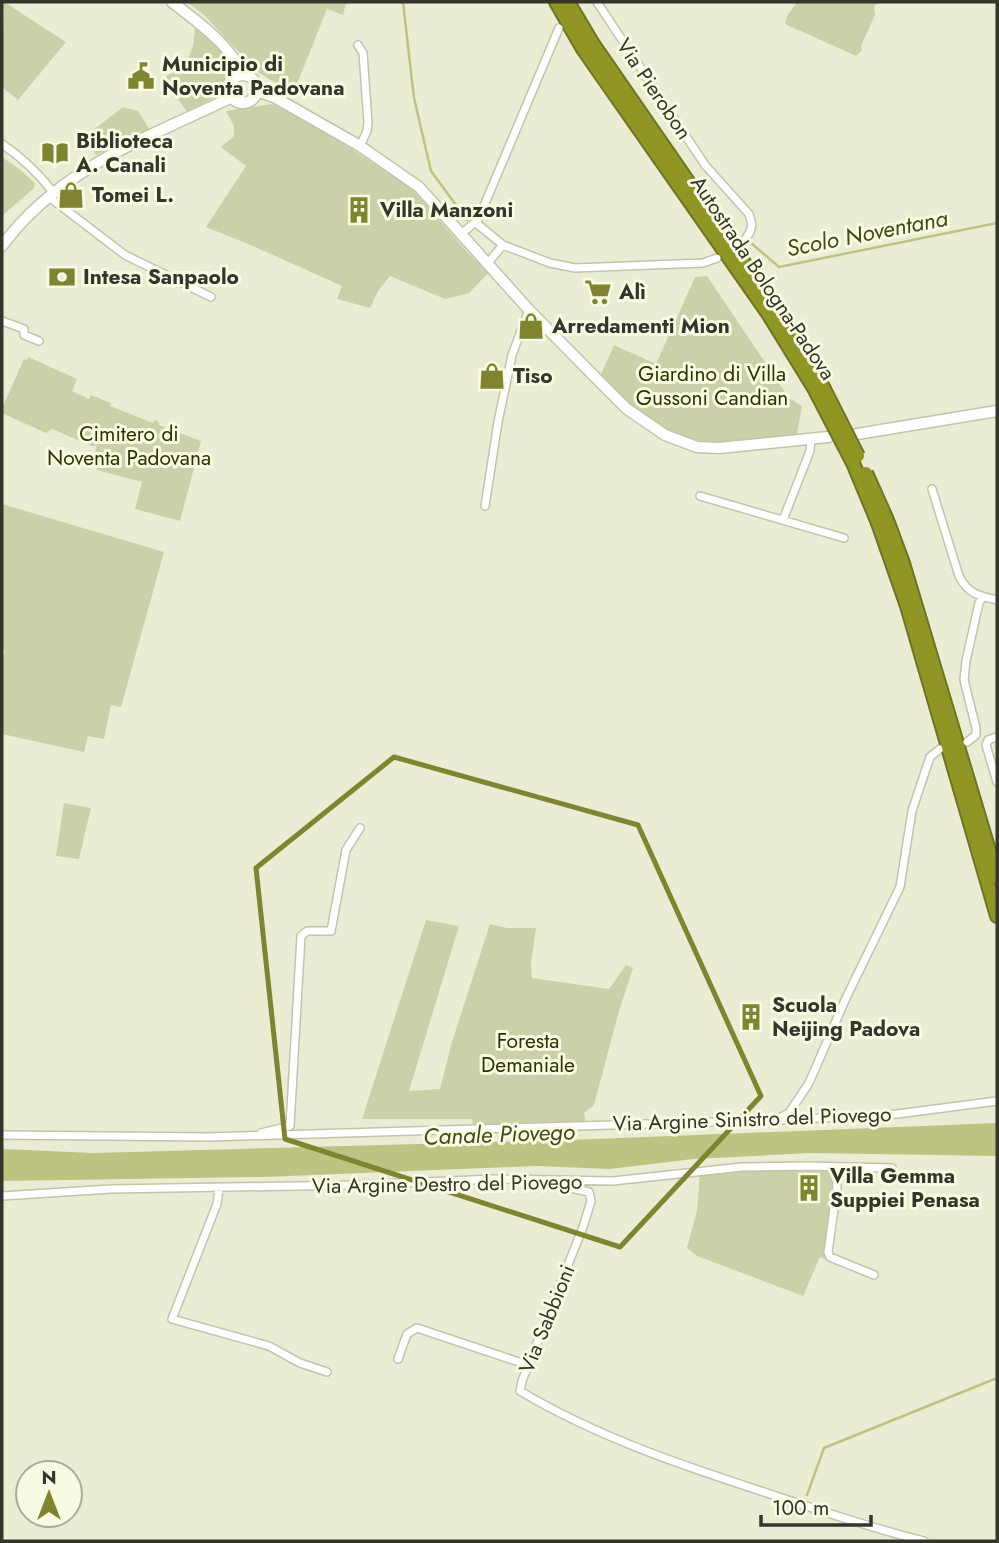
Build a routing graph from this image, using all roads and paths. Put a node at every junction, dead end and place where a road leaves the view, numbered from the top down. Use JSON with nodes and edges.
{"nodes":[{"id":1,"x":173,"y":2,"type":"edge"},
{"id":2,"x":556,"y":2,"type":"edge"},
{"id":3,"x":568,"y":2,"type":"edge"},
{"id":4,"x":597,"y":2,"type":"edge"},
{"id":5,"x":559,"y":28,"type":"dead end"},
{"id":6,"x":358,"y":45,"type":"dead end"},
{"id":7,"x":241,"y":75,"type":"junction"},
{"id":8,"x":257,"y":91,"type":"junction"},
{"id":9,"x":232,"y":97,"type":"junction"},
{"id":10,"x":2,"y":144,"type":"edge"},
{"id":11,"x":360,"y":146,"type":"junction"},
{"id":12,"x":52,"y":195,"type":"junction"},
{"id":13,"x":476,"y":223,"type":"junction"},
{"id":14,"x":461,"y":234,"type":"junction"},
{"id":15,"x":743,"y":243,"type":"dead end"},
{"id":16,"x":503,"y":245,"type":"junction"},
{"id":17,"x":2,"y":246,"type":"edge"},
{"id":18,"x":717,"y":258,"type":"dead end"},
{"id":19,"x":487,"y":264,"type":"junction"},
{"id":20,"x":211,"y":297,"type":"dead end"},
{"id":21,"x":529,"y":310,"type":"junction"},
{"id":22,"x":2,"y":321,"type":"edge"},
{"id":23,"x":38,"y":341,"type":"dead end"},
{"id":24,"x":819,"y":387,"type":"junction"},
{"id":25,"x":997,"y":411,"type":"edge"},
{"id":26,"x":857,"y":433,"type":"dead end"},
{"id":27,"x":828,"y":437,"type":"dead end"},
{"id":28,"x":811,"y":439,"type":"junction"},
{"id":29,"x":932,"y":489,"type":"dead end"},
{"id":30,"x":701,"y":496,"type":"dead end"},
{"id":31,"x":485,"y":506,"type":"dead end"},
{"id":32,"x":783,"y":520,"type":"junction"},
{"id":33,"x":883,"y":522,"type":"junction"},
{"id":34,"x":844,"y":538,"type":"dead end"},
{"id":35,"x":982,"y":598,"type":"junction"},
{"id":36,"x":997,"y":600,"type":"edge"},
{"id":37,"x":997,"y":737,"type":"edge"},
{"id":38,"x":967,"y":742,"type":"dead end"},
{"id":39,"x":940,"y":749,"type":"dead end"},
{"id":40,"x":997,"y":782,"type":"edge"},
{"id":41,"x":360,"y":828,"type":"dead end"},
{"id":42,"x":997,"y":877,"type":"edge"},
{"id":43,"x":997,"y":916,"type":"edge"},
{"id":44,"x":997,"y":1101,"type":"edge"},
{"id":45,"x":771,"y":1119,"type":"junction"},
{"id":46,"x":2,"y":1135,"type":"edge"},
{"id":47,"x":254,"y":1136,"type":"junction"},
{"id":48,"x":835,"y":1167,"type":"junction"},
{"id":49,"x":892,"y":1168,"type":"dead end"},
{"id":50,"x":551,"y":1180,"type":"junction"},
{"id":51,"x":219,"y":1188,"type":"junction"},
{"id":52,"x":2,"y":1196,"type":"edge"},
{"id":53,"x":874,"y":1275,"type":"dead end"},
{"id":54,"x":398,"y":1359,"type":"dead end"},
{"id":55,"x":528,"y":1365,"type":"junction"},
{"id":56,"x":327,"y":1372,"type":"dead end"},
{"id":57,"x":924,"y":1541,"type":"edge"}],
"edges":[{"from":1,"to":7,"type":"street"},
{"from":2,"to":24,"type":"highway","name":"Autostrada Bologna-Padova"},
{"from":3,"to":24,"type":"highway","name":"Autostrada Bologna-Padova"},
{"from":4,"to":15,"type":"street","name":"Via Pierobon"},
{"from":5,"to":13,"type":"street"},
{"from":6,"to":11,"type":"street"},
{"from":7,"to":8,"type":"street"},
{"from":7,"to":9,"type":"street"},
{"from":8,"to":9,"type":"street"},
{"from":8,"to":11,"type":"street"},
{"from":9,"to":12,"type":"street"},
{"from":10,"to":12,"type":"street"},
{"from":11,"to":14,"type":"street"},
{"from":12,"to":17,"type":"street"},
{"from":12,"to":20,"type":"street"},
{"from":13,"to":14,"type":"street"},
{"from":13,"to":16,"type":"street"},
{"from":14,"to":19,"type":"street"},
{"from":16,"to":18,"type":"street"},
{"from":16,"to":19,"type":"street"},
{"from":19,"to":21,"type":"street"},
{"from":21,"to":28,"type":"street"},
{"from":21,"to":31,"type":"street"},
{"from":22,"to":23,"type":"street"},
{"from":24,"to":33,"type":"highway","name":"Autostrada Bologna-Padova","bridge":true},
{"from":25,"to":26,"type":"street"},
{"from":27,"to":28,"type":"street"},
{"from":28,"to":32,"type":"street"},
{"from":29,"to":35,"type":"street"},
{"from":30,"to":32,"type":"street"},
{"from":32,"to":34,"type":"street"},
{"from":33,"to":42,"type":"highway","name":"Autostrada Bologna-Padova"},
{"from":33,"to":43,"type":"highway","name":"Autostrada Bologna-Padova"},
{"from":35,"to":36,"type":"street"},
{"from":35,"to":38,"type":"street"},
{"from":37,"to":40,"type":"street"},
{"from":39,"to":45,"type":"street"},
{"from":41,"to":47,"type":"street","name":"Via Argine Sinistro del Piovego"},
{"from":44,"to":45,"type":"street","name":"Via Argine Sinistro del Piovego"},
{"from":45,"to":47,"type":"street","name":"Via Argine Sinistro del Piovego"},
{"from":46,"to":47,"type":"street","name":"Via Argine Sinistro del Piovego"},
{"from":48,"to":49,"type":"street","name":"Via Argine Destro del Piovego"},
{"from":48,"to":50,"type":"street","name":"Via Argine Destro del Piovego"},
{"from":48,"to":53,"type":"street"},
{"from":50,"to":51,"type":"street","name":"Via Argine Destro del Piovego"},
{"from":50,"to":55,"type":"street","name":"Via Sabbioni"},
{"from":51,"to":52,"type":"street","name":"Via Argine Destro del Piovego"},
{"from":51,"to":56,"type":"street"},
{"from":54,"to":55,"type":"street"},
{"from":55,"to":57,"type":"street","name":"Via Sabbioni"}]}
